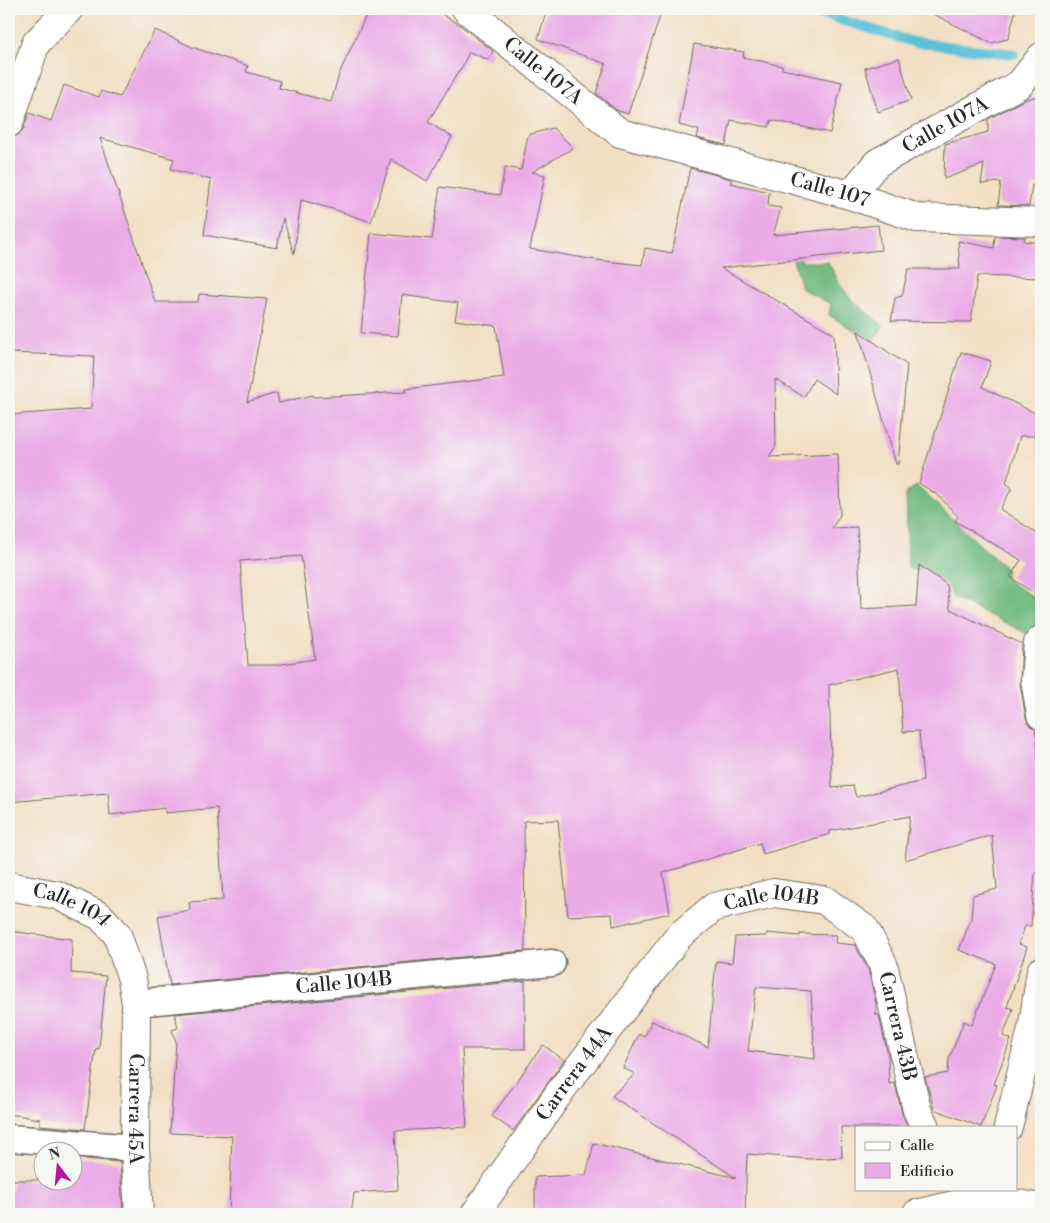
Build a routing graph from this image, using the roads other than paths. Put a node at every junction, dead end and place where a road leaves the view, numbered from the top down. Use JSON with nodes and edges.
{"nodes":[{"id":1,"x":69,"y":9,"type":"edge"},
{"id":2,"x":466,"y":9,"type":"edge"},
{"id":3,"x":1041,"y":57,"type":"edge"},
{"id":4,"x":9,"y":123,"type":"edge"},
{"id":5,"x":620,"y":133,"type":"joint"},
{"id":6,"x":850,"y":195,"type":"junction"},
{"id":7,"x":1041,"y":222,"type":"edge"},
{"id":8,"x":1039,"y":642,"type":"edge"},
{"id":9,"x":1041,"y":715,"type":"edge"},
{"id":10,"x":9,"y":886,"type":"edge"},
{"id":11,"x":865,"y":929,"type":"joint"},
{"id":12,"x":679,"y":936,"type":"joint"},
{"id":13,"x":552,"y":963,"type":"dead end"},
{"id":14,"x":1041,"y":971,"type":"edge"},
{"id":15,"x":136,"y":1003,"type":"junction"},
{"id":16,"x":925,"y":1126,"type":"edge"},
{"id":17,"x":1008,"y":1126,"type":"edge"},
{"id":18,"x":9,"y":1138,"type":"edge"},
{"id":19,"x":135,"y":1148,"type":"junction"},
{"id":20,"x":982,"y":1198,"type":"edge"},
{"id":21,"x":1041,"y":1208,"type":"edge"},
{"id":22,"x":140,"y":1214,"type":"edge"},
{"id":23,"x":475,"y":1214,"type":"edge"},
{"id":24,"x":916,"y":1214,"type":"edge"}],
"edges":[{"from":1,"to":4,"type":"street"},
{"from":2,"to":5,"type":"street","name":"Calle 107A"},
{"from":3,"to":6,"type":"street","name":"Calle 107A"},
{"from":5,"to":6,"type":"street","name":"Calle 107"},
{"from":6,"to":7,"type":"street","name":"Calle 107"},
{"from":8,"to":9,"type":"street"},
{"from":10,"to":15,"type":"street","name":"Calle 104"},
{"from":11,"to":12,"type":"street","name":"Calle 104B"},
{"from":11,"to":16,"type":"street","name":"Carrera 43B"},
{"from":12,"to":23,"type":"street","name":"Carrera 44A"},
{"from":13,"to":15,"type":"street","name":"Calle 104B"},
{"from":14,"to":17,"type":"street"},
{"from":15,"to":19,"type":"street","name":"Carrera 45A"},
{"from":18,"to":19,"type":"street"},
{"from":19,"to":22,"type":"street","name":"Carrera 45A"},
{"from":20,"to":21,"type":"street"},
{"from":20,"to":24,"type":"street"}]}
